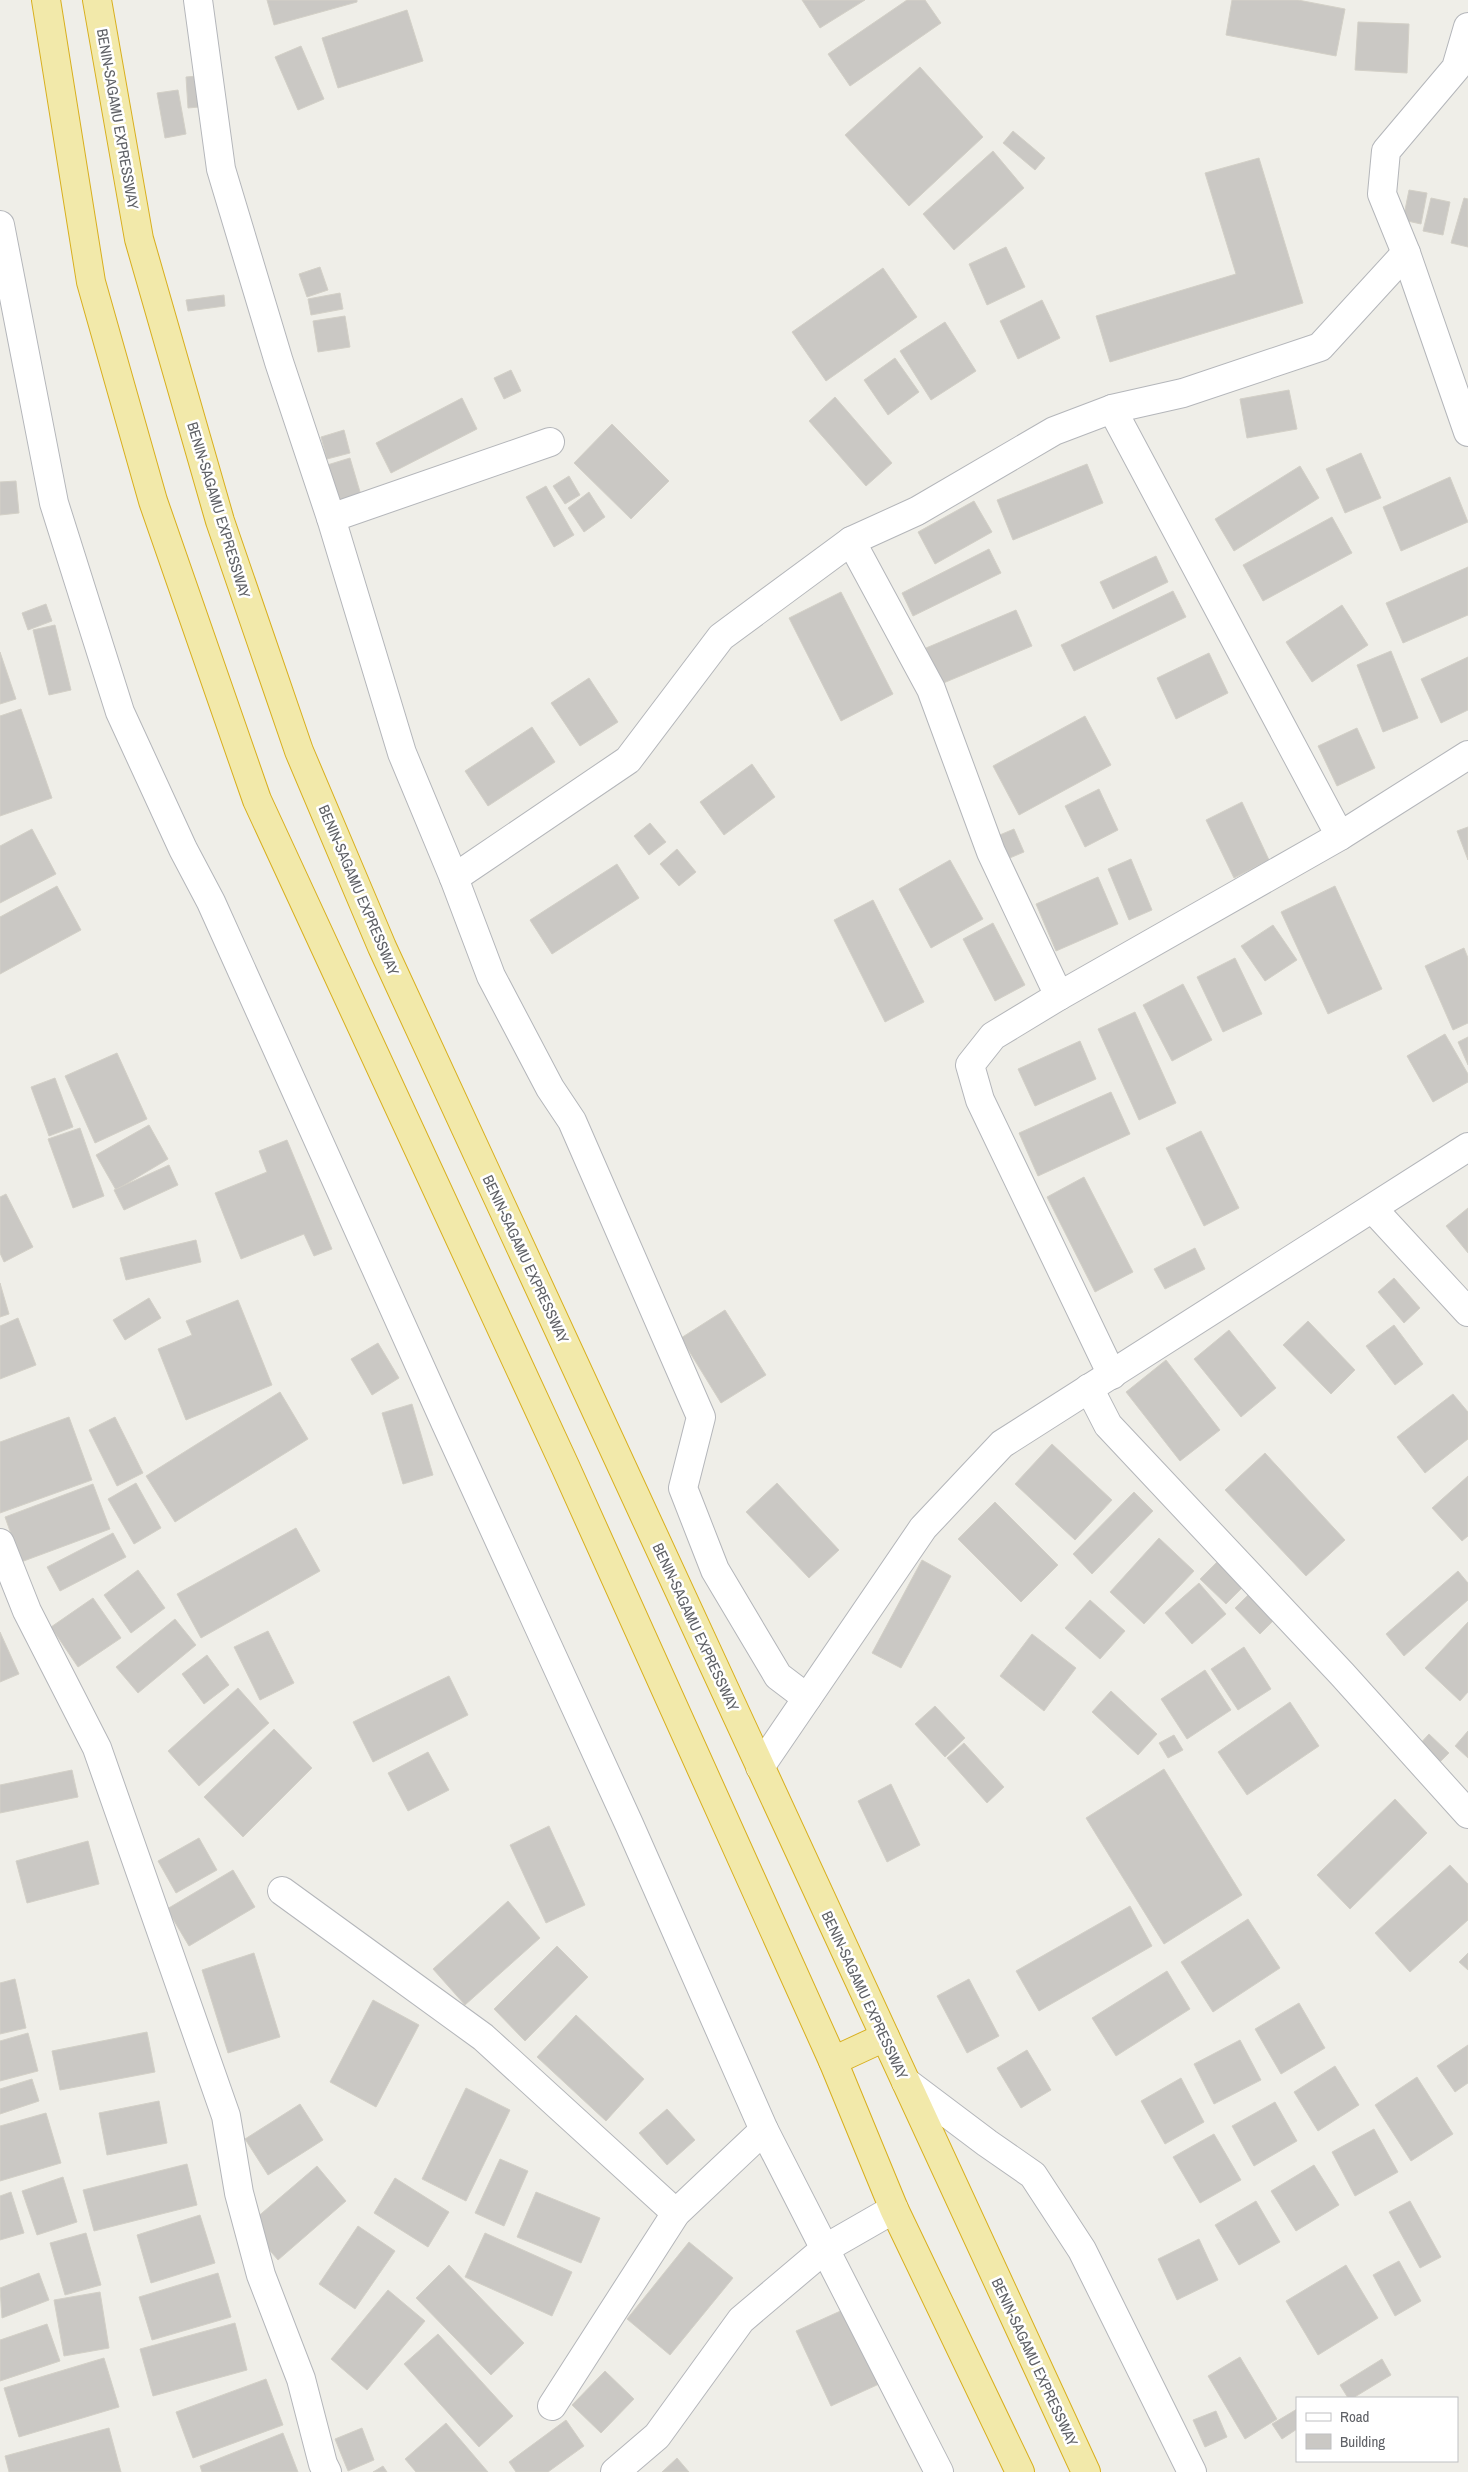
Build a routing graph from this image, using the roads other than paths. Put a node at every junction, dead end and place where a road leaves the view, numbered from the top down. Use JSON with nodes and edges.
{"nodes":[{"id":1,"x":46,"y":0,"type":"edge"},
{"id":2,"x":97,"y":0,"type":"edge"},
{"id":3,"x":198,"y":0,"type":"edge"},
{"id":4,"x":1468,"y":27,"type":"edge"},
{"id":5,"x":1462,"y":71,"type":"edge"},
{"id":6,"x":0,"y":225,"type":"edge"},
{"id":7,"x":1406,"y":253,"type":"junction"},
{"id":8,"x":1112,"y":409,"type":"junction"},
{"id":9,"x":1468,"y":432,"type":"edge"},
{"id":10,"x":550,"y":442,"type":"dead end"},
{"id":11,"x":331,"y":518,"type":"junction"},
{"id":12,"x":851,"y":541,"type":"junction"},
{"id":13,"x":1468,"y":755,"type":"edge"},
{"id":14,"x":1340,"y":836,"type":"junction"},
{"id":15,"x":454,"y":878,"type":"junction"},
{"id":16,"x":1059,"y":996,"type":"junction"},
{"id":17,"x":1468,"y":1148,"type":"edge"},
{"id":18,"x":1373,"y":1209,"type":"junction"},
{"id":19,"x":1468,"y":1312,"type":"edge"},
{"id":20,"x":1100,"y":1382,"type":"junction"},
{"id":21,"x":0,"y":1543,"type":"edge"},
{"id":22,"x":807,"y":1698,"type":"junction"},
{"id":23,"x":760,"y":1767,"type":"junction"},
{"id":24,"x":1468,"y":1814,"type":"edge"},
{"id":25,"x":282,"y":1891,"type":"dead end"},
{"id":26,"x":885,"y":2037,"type":"junction"},
{"id":27,"x":833,"y":2061,"type":"junction"},
{"id":28,"x":906,"y":2082,"type":"junction"},
{"id":29,"x":764,"y":2130,"type":"junction"},
{"id":30,"x":894,"y":2209,"type":"junction"},
{"id":31,"x":676,"y":2213,"type":"junction"},
{"id":32,"x":826,"y":2248,"type":"junction"},
{"id":33,"x":552,"y":2406,"type":"dead end"},
{"id":34,"x":327,"y":2472,"type":"edge"},
{"id":35,"x":615,"y":2472,"type":"edge"},
{"id":36,"x":939,"y":2472,"type":"edge"},
{"id":37,"x":1020,"y":2472,"type":"edge"},
{"id":38,"x":1086,"y":2472,"type":"edge"},
{"id":39,"x":1192,"y":2472,"type":"edge"}],
"edges":[{"from":1,"to":27,"type":"highway"},
{"from":2,"to":23,"type":"highway","name":"BENIN-SAGAMU EXPRESSWAY"},
{"from":3,"to":11,"type":"street"},
{"from":4,"to":5,"type":"street"},
{"from":5,"to":7,"type":"street"},
{"from":6,"to":29,"type":"street"},
{"from":7,"to":8,"type":"street"},
{"from":7,"to":9,"type":"street"},
{"from":8,"to":12,"type":"street"},
{"from":8,"to":14,"type":"street"},
{"from":10,"to":11,"type":"street"},
{"from":11,"to":15,"type":"street"},
{"from":12,"to":15,"type":"street"},
{"from":12,"to":16,"type":"street"},
{"from":13,"to":14,"type":"street"},
{"from":14,"to":16,"type":"street"},
{"from":15,"to":22,"type":"street"},
{"from":16,"to":20,"type":"street"},
{"from":17,"to":18,"type":"street"},
{"from":18,"to":19,"type":"street"},
{"from":18,"to":20,"type":"street"},
{"from":20,"to":22,"type":"street"},
{"from":20,"to":24,"type":"street"},
{"from":21,"to":34,"type":"street"},
{"from":22,"to":23,"type":"street"},
{"from":23,"to":26,"type":"highway","name":"BENIN-SAGAMU EXPRESSWAY"},
{"from":25,"to":31,"type":"street"},
{"from":26,"to":27,"type":"highway"},
{"from":26,"to":28,"type":"highway","name":"BENIN-SAGAMU EXPRESSWAY"},
{"from":27,"to":30,"type":"highway"},
{"from":28,"to":38,"type":"highway","name":"BENIN-SAGAMU EXPRESSWAY"},
{"from":28,"to":39,"type":"street"},
{"from":29,"to":31,"type":"street"},
{"from":29,"to":32,"type":"street"},
{"from":30,"to":32,"type":"street"},
{"from":30,"to":37,"type":"highway"},
{"from":31,"to":33,"type":"street"},
{"from":32,"to":35,"type":"street"},
{"from":32,"to":36,"type":"street"}]}
